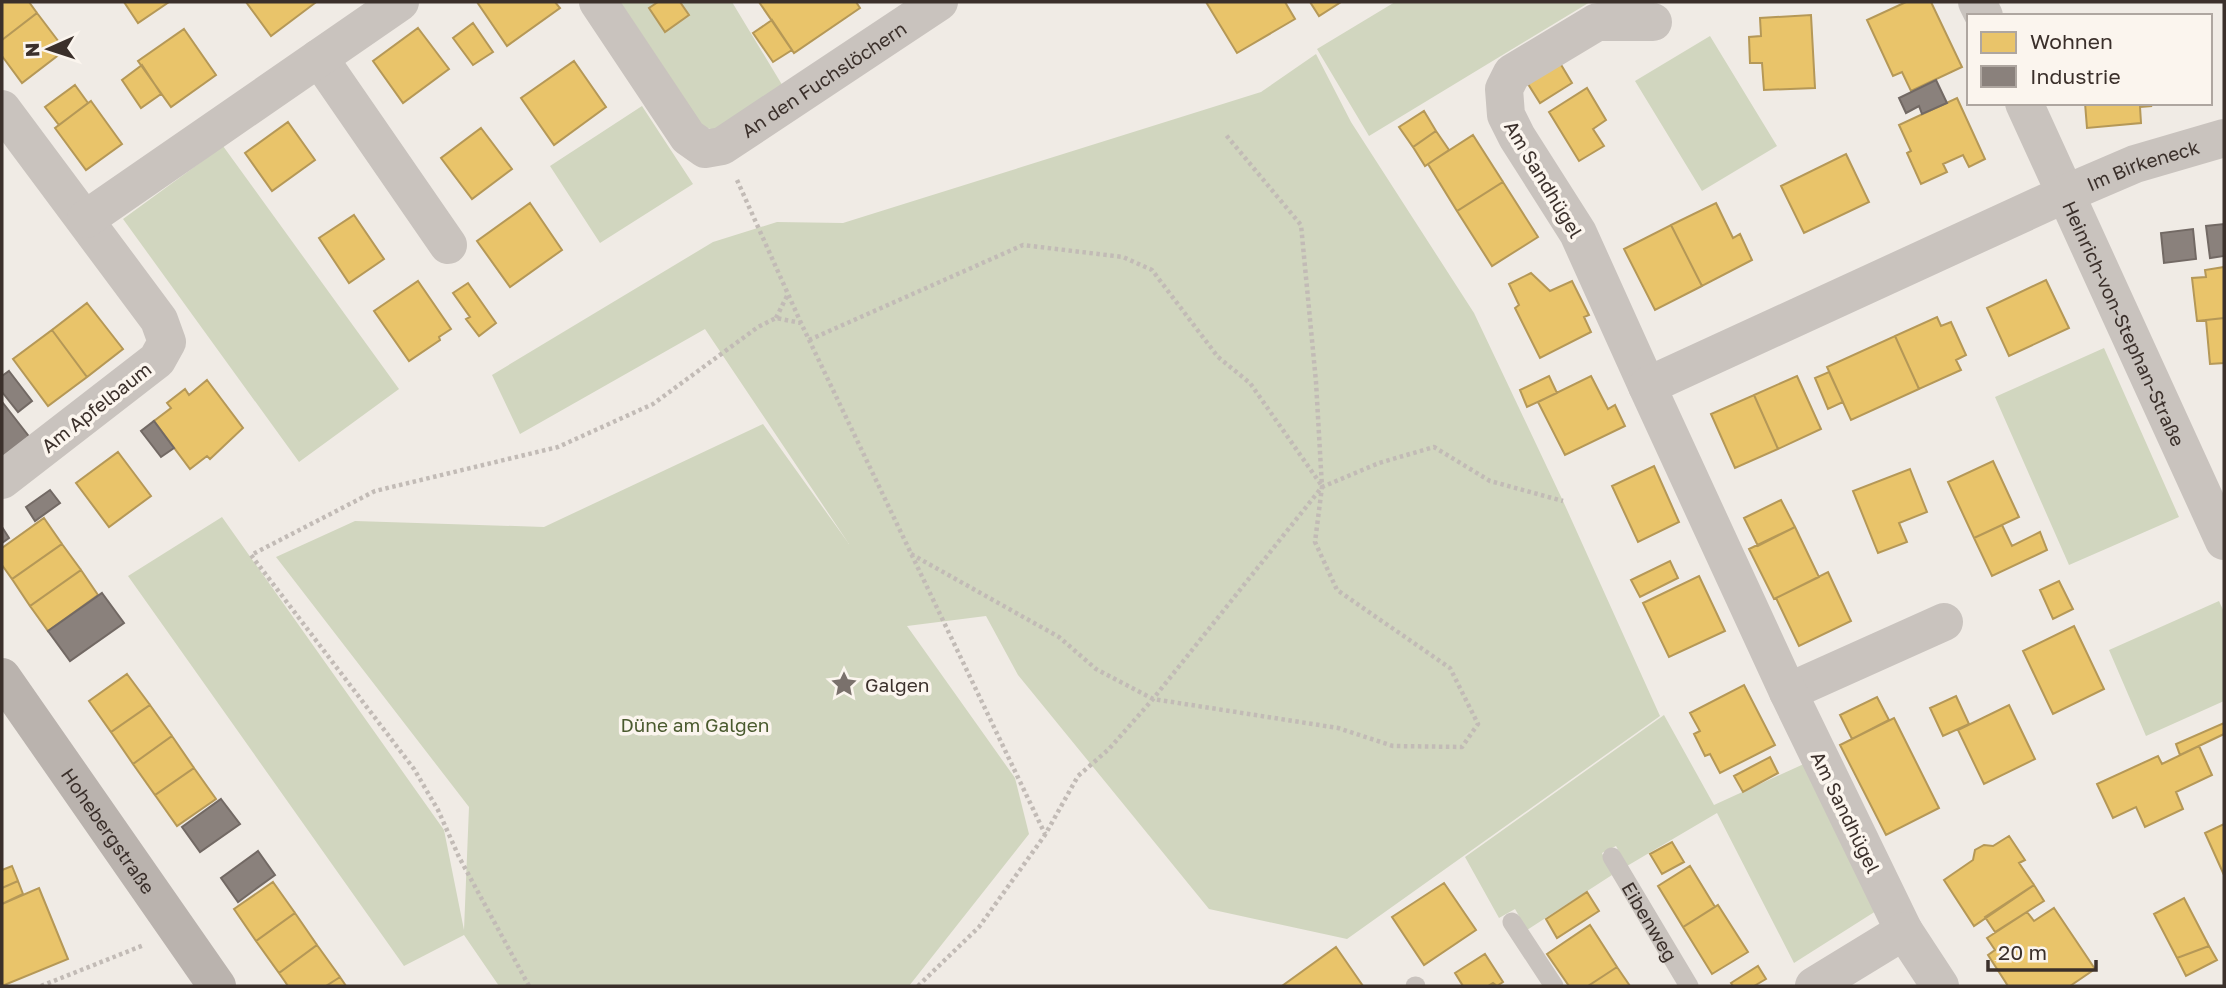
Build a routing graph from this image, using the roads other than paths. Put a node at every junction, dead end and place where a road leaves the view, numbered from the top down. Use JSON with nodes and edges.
{"nodes":[{"id":1,"x":400,"y":2,"type":"edge"},
{"id":2,"x":598,"y":2,"type":"edge"},
{"id":3,"x":939,"y":2,"type":"edge"},
{"id":4,"x":1653,"y":22,"type":"dead end"},
{"id":5,"x":319,"y":58,"type":"junction"},
{"id":6,"x":2025,"y":105,"type":"edge"},
{"id":7,"x":2,"y":109,"type":"edge"},
{"id":8,"x":2224,"y":138,"type":"edge"},
{"id":9,"x":2064,"y":194,"type":"junction"},
{"id":10,"x":86,"y":219,"type":"junction"},
{"id":11,"x":448,"y":245,"type":"dead end"},
{"id":12,"x":1647,"y":386,"type":"junction"},
{"id":13,"x":2,"y":480,"type":"edge"},
{"id":14,"x":2224,"y":541,"type":"edge"},
{"id":15,"x":1944,"y":622,"type":"dead end"},
{"id":16,"x":2,"y":677,"type":"edge"},
{"id":17,"x":1788,"y":692,"type":"junction"},
{"id":18,"x":1612,"y":857,"type":"dead end"},
{"id":19,"x":1512,"y":922,"type":"dead end"},
{"id":20,"x":1904,"y":931,"type":"junction"},
{"id":21,"x":217,"y":986,"type":"edge"},
{"id":22,"x":1554,"y":986,"type":"edge"},
{"id":23,"x":1689,"y":986,"type":"edge"},
{"id":24,"x":1814,"y":986,"type":"edge"},
{"id":25,"x":1940,"y":986,"type":"edge"}],
"edges":[{"from":1,"to":5,"type":"street"},
{"from":2,"to":3,"type":"street","name":"An den Fuchslöchern"},
{"from":4,"to":12,"type":"street","name":"Am Sandhügel"},
{"from":5,"to":10,"type":"street"},
{"from":5,"to":11,"type":"street"},
{"from":6,"to":9,"type":"street","name":"Heinrich-von-Stephan-Straße"},
{"from":7,"to":10,"type":"street","name":"Am Apfelbaum"},
{"from":8,"to":9,"type":"street","name":"Im Birkeneck"},
{"from":9,"to":12,"type":"street"},
{"from":9,"to":14,"type":"street","name":"Heinrich-von-Stephan-Straße"},
{"from":10,"to":13,"type":"street","name":"Am Apfelbaum"},
{"from":12,"to":17,"type":"street","name":"Am Sandhügel"},
{"from":15,"to":17,"type":"street"},
{"from":16,"to":21,"type":"street","name":"Hohebergstraße"},
{"from":17,"to":20,"type":"street","name":"Am Sandhügel"},
{"from":18,"to":23,"type":"lane","name":"Eibenweg"},
{"from":19,"to":22,"type":"lane"},
{"from":20,"to":24,"type":"street"},
{"from":20,"to":25,"type":"street"}]}
